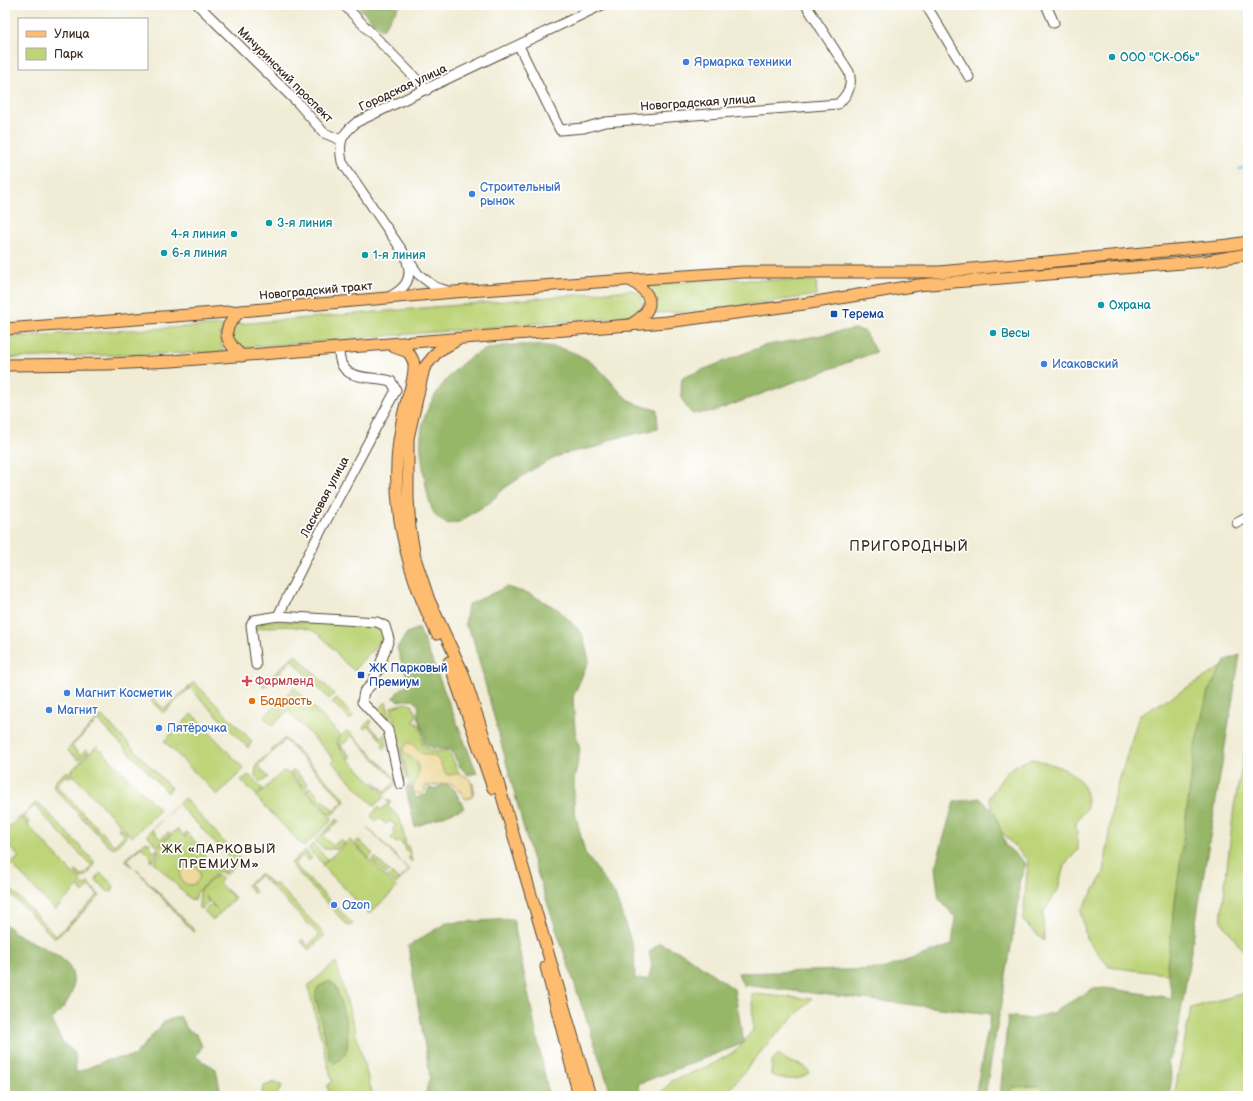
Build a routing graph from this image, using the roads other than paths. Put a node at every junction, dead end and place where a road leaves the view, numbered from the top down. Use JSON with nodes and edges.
{"nodes":[{"id":1,"x":198,"y":5,"type":"edge"},
{"id":2,"x":344,"y":5,"type":"edge"},
{"id":3,"x":602,"y":5,"type":"edge"},
{"id":4,"x":806,"y":5,"type":"edge"},
{"id":5,"x":926,"y":5,"type":"edge"},
{"id":6,"x":1046,"y":5,"type":"edge"},
{"id":7,"x":1054,"y":23,"type":"dead end"},
{"id":8,"x":519,"y":46,"type":"junction"},
{"id":9,"x":969,"y":77,"type":"dead end"},
{"id":10,"x":427,"y":90,"type":"junction"},
{"id":11,"x":341,"y":140,"type":"junction"},
{"id":12,"x":1248,"y":242,"type":"edge"},
{"id":13,"x":1248,"y":254,"type":"edge"},
{"id":14,"x":405,"y":256,"type":"junction"},
{"id":15,"x":630,"y":280,"type":"junction"},
{"id":16,"x":454,"y":292,"type":"junction"},
{"id":17,"x":386,"y":298,"type":"junction"},
{"id":18,"x":241,"y":311,"type":"junction"},
{"id":19,"x":628,"y":326,"type":"junction"},
{"id":20,"x":5,"y":329,"type":"edge"},
{"id":21,"x":462,"y":339,"type":"junction"},
{"id":22,"x":388,"y":345,"type":"junction"},
{"id":23,"x":339,"y":349,"type":"junction"},
{"id":24,"x":242,"y":356,"type":"junction"},
{"id":25,"x":5,"y":365,"type":"edge"},
{"id":26,"x":1248,"y":517,"type":"edge"},
{"id":27,"x":1237,"y":523,"type":"dead end"},
{"id":28,"x":278,"y":616,"type":"junction"},
{"id":29,"x":256,"y":665,"type":"dead end"},
{"id":30,"x":400,"y":784,"type":"dead end"},
{"id":31,"x":579,"y":1096,"type":"edge"},
{"id":32,"x":590,"y":1096,"type":"edge"}],
"edges":[{"from":1,"to":11,"type":"street","name":"Мичуринский проспект"},
{"from":2,"to":10,"type":"street"},
{"from":3,"to":8,"type":"street","name":"Городская улица"},
{"from":4,"to":8,"type":"street","name":"Новоградская улица"},
{"from":5,"to":9,"type":"street"},
{"from":6,"to":7,"type":"street"},
{"from":8,"to":10,"type":"street","name":"Городская улица"},
{"from":10,"to":11,"type":"street","name":"Городская улица"},
{"from":11,"to":14,"type":"street"},
{"from":12,"to":15,"type":"main road","name":"Новоградский тракт"},
{"from":13,"to":19,"type":"main road"},
{"from":14,"to":16,"type":"street"},
{"from":14,"to":17,"type":"street"},
{"from":15,"to":16,"type":"main road","name":"Новоградский тракт"},
{"from":15,"to":19,"type":"main road"},
{"from":16,"to":17,"type":"main road","name":"Новоградский тракт"},
{"from":17,"to":18,"type":"main road","name":"Новоградский тракт"},
{"from":18,"to":20,"type":"main road","name":"Новоградский тракт"},
{"from":18,"to":24,"type":"main road"},
{"from":19,"to":21,"type":"main road"},
{"from":21,"to":22,"type":"main road"},
{"from":21,"to":32,"type":"main road"},
{"from":22,"to":23,"type":"main road"},
{"from":22,"to":31,"type":"main road"},
{"from":23,"to":24,"type":"main road"},
{"from":23,"to":28,"type":"street","name":"Ласковая улица"},
{"from":24,"to":25,"type":"main road"},
{"from":26,"to":27,"type":"street"},
{"from":28,"to":29,"type":"street"},
{"from":28,"to":30,"type":"street"}]}
